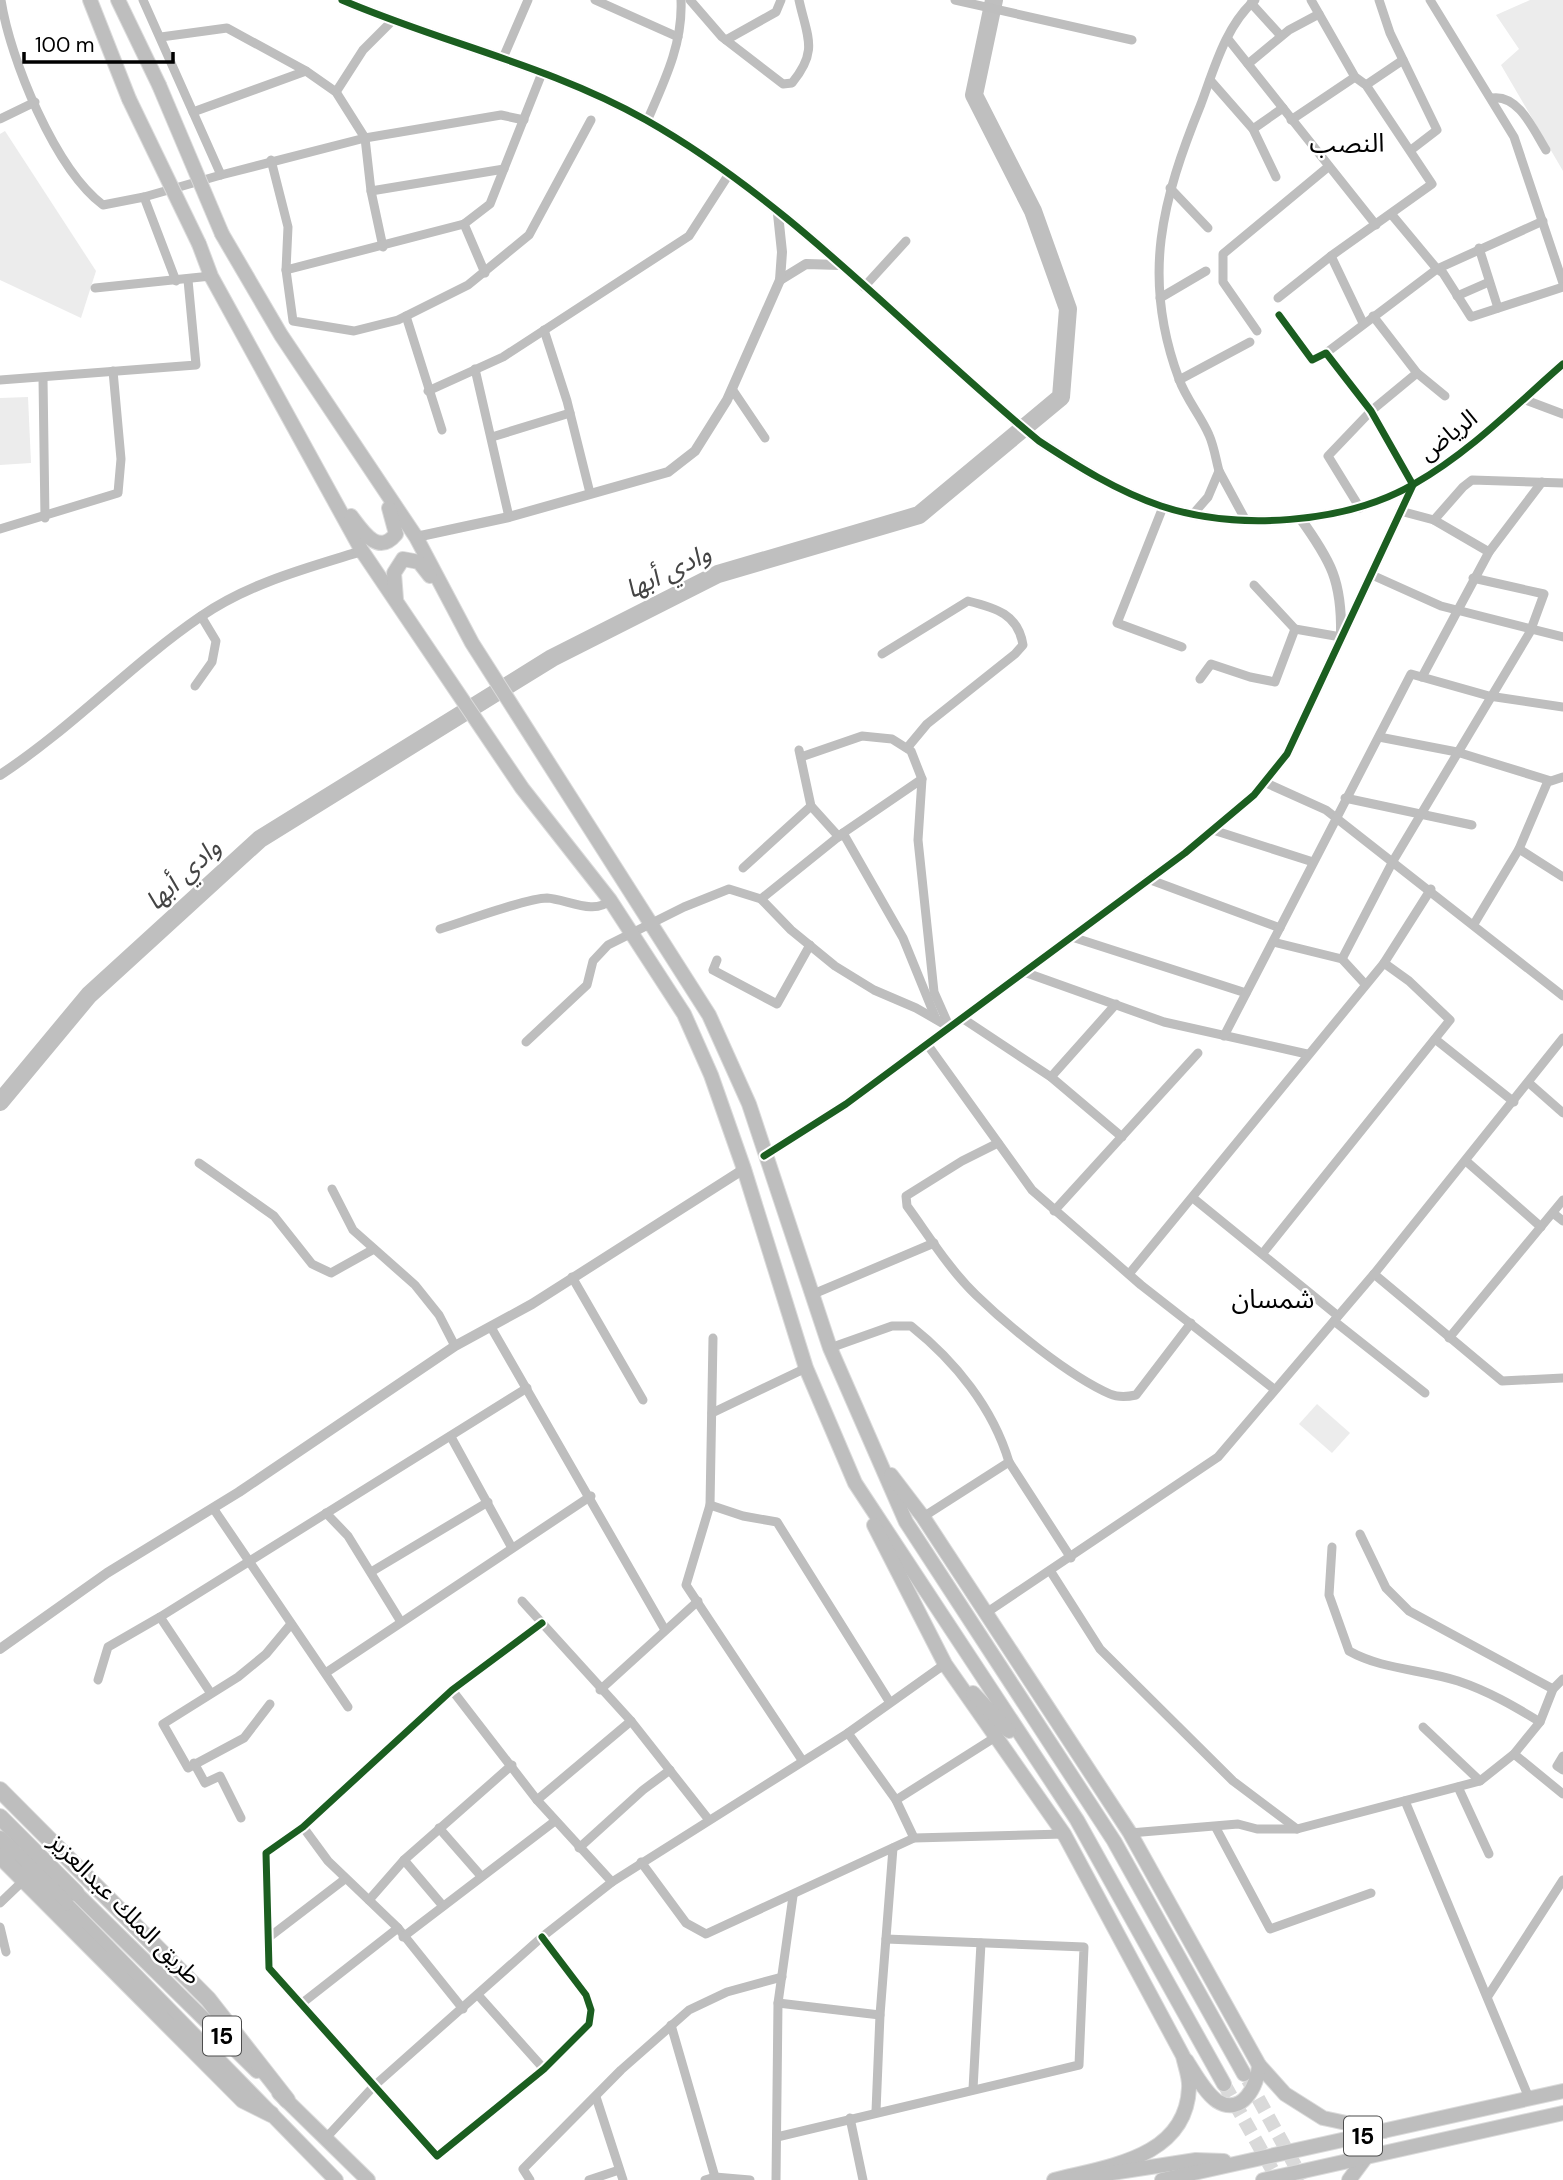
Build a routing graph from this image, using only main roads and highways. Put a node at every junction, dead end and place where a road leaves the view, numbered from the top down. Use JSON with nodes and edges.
{"nodes":[{"id":1,"x":79,"y":0,"type":"edge"},
{"id":2,"x":90,"y":0,"type":"edge"},
{"id":3,"x":118,"y":0,"type":"edge"},
{"id":4,"x":105,"y":35,"type":"junction"},
{"id":5,"x":374,"y":476,"type":"junction"},
{"id":6,"x":323,"y":483,"type":"junction"},
{"id":7,"x":396,"y":602,"type":"junction"},
{"id":8,"x":454,"y":608,"type":"junction"},
{"id":9,"x":875,"y":1454,"type":"junction"},
{"id":10,"x":855,"y":1483,"type":"junction"},
{"id":11,"x":1011,"y":1654,"type":"junction"},
{"id":12,"x":945,"y":1664,"type":"junction"},
{"id":13,"x":1057,"y":1754,"type":"junction"},
{"id":14,"x":1036,"y":1759,"type":"junction"},
{"id":15,"x":0,"y":1790,"type":"edge"},
{"id":16,"x":0,"y":1817,"type":"edge"},
{"id":17,"x":0,"y":1839,"type":"edge"},
{"id":18,"x":0,"y":1856,"type":"edge"},
{"id":19,"x":71,"y":1898,"type":"junction"},
{"id":20,"x":1183,"y":2056,"type":"junction"},
{"id":21,"x":1259,"y":2065,"type":"junction"},
{"id":22,"x":1244,"y":2074,"type":"tunnel mouth"},
{"id":23,"x":1224,"y":2084,"type":"tunnel mouth"},
{"id":24,"x":1563,"y":2091,"type":"edge"},
{"id":25,"x":287,"y":2100,"type":"junction"},
{"id":26,"x":1563,"y":2113,"type":"edge"},
{"id":27,"x":271,"y":2114,"type":"junction"},
{"id":28,"x":1384,"y":2131,"type":"junction"},
{"id":29,"x":1366,"y":2157,"type":"junction"},
{"id":30,"x":1250,"y":2161,"type":"junction"},
{"id":31,"x":336,"y":2180,"type":"edge"},
{"id":32,"x":368,"y":2180,"type":"edge"},
{"id":33,"x":1055,"y":2180,"type":"edge"},
{"id":34,"x":1067,"y":2180,"type":"edge"},
{"id":35,"x":1162,"y":2180,"type":"edge"},
{"id":36,"x":1263,"y":2180,"type":"edge"},
{"id":37,"x":1349,"y":2180,"type":"edge"}],
"edges":[{"from":1,"to":4,"type":"main road"},
{"from":2,"to":4,"type":"main road"},
{"from":3,"to":5,"type":"main road","bridge":true},
{"from":4,"to":6,"type":"main road","bridge":true},
{"from":5,"to":6,"type":"main road"},
{"from":5,"to":8,"type":"main road"},
{"from":6,"to":7,"type":"main road"},
{"from":7,"to":8,"type":"main road"},
{"from":7,"to":10,"type":"main road"},
{"from":8,"to":9,"type":"main road"},
{"from":9,"to":11,"type":"main road"},
{"from":9,"to":13,"type":"main road"},
{"from":10,"to":12,"type":"main road"},
{"from":10,"to":14,"type":"main road"},
{"from":11,"to":13,"type":"main road"},
{"from":11,"to":21,"type":"main road"},
{"from":12,"to":14,"type":"main road"},
{"from":12,"to":20,"type":"main road"},
{"from":13,"to":22,"type":"main road"},
{"from":14,"to":23,"type":"main road"},
{"from":15,"to":25,"type":"highway"},
{"from":16,"to":19,"type":"highway","name":"طريق الملك عبدالعزيز","number":"15"},
{"from":17,"to":19,"type":"highway","name":"طريق الملك عبدالعزيز","number":"15"},
{"from":18,"to":27,"type":"highway"},
{"from":19,"to":25,"type":"main road","name":"طريق الملك عبدالعزيز","number":"15"},
{"from":19,"to":27,"type":"main road","name":"طريق الملك عبدالعزيز","number":"15"},
{"from":20,"to":21,"type":"main road"},
{"from":20,"to":33,"type":"main road"},
{"from":21,"to":28,"type":"main road"},
{"from":24,"to":28,"type":"main road","number":"15"},
{"from":25,"to":32,"type":"main road","name":"طريق الملك عبدالعزيز","number":"15"},
{"from":26,"to":29,"type":"main road","number":"15"},
{"from":27,"to":31,"type":"main road","name":"طريق الملك عبدالعزيز","number":"15"},
{"from":28,"to":30,"type":"main road","number":"15"},
{"from":29,"to":36,"type":"main road","number":"15"},
{"from":29,"to":37,"type":"main road"},
{"from":30,"to":34,"type":"main road"},
{"from":30,"to":35,"type":"main road","number":"15"}]}
